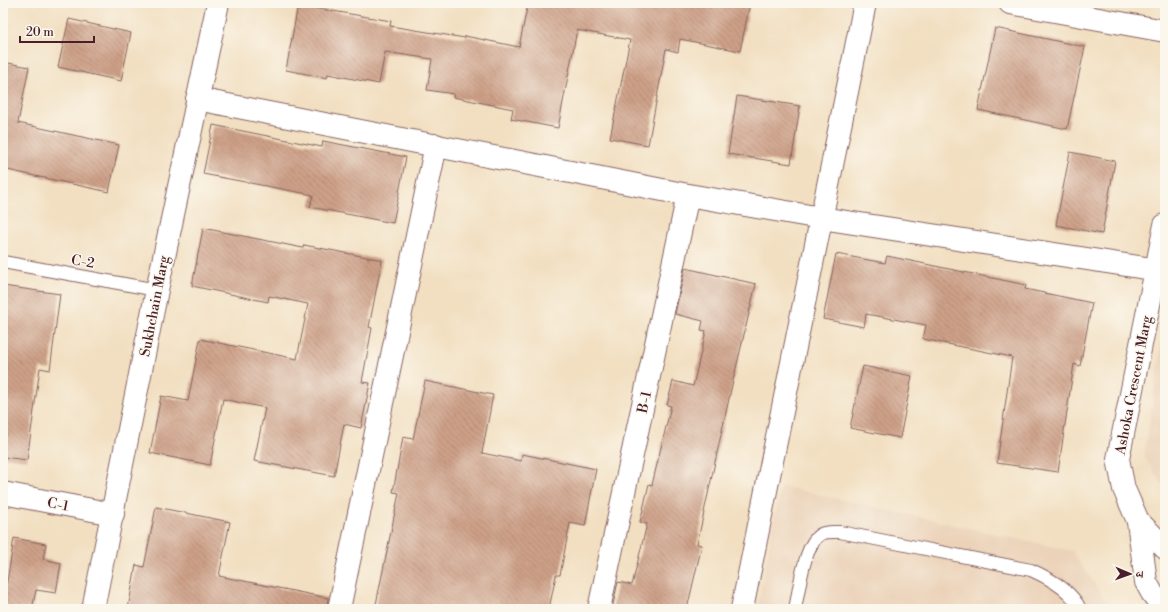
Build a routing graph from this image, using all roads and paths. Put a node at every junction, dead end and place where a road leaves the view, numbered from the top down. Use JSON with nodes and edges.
{"nodes":[{"id":1,"x":218,"y":3,"type":"edge"},
{"id":2,"x":865,"y":3,"type":"edge"},
{"id":3,"x":1010,"y":3,"type":"edge"},
{"id":4,"x":1165,"y":31,"type":"edge"},
{"id":5,"x":197,"y":99,"type":"junction"},
{"id":6,"x":436,"y":145,"type":"junction"},
{"id":7,"x":688,"y":195,"type":"junction"},
{"id":8,"x":821,"y":218,"type":"junction"},
{"id":9,"x":1165,"y":224,"type":"edge"},
{"id":10,"x":3,"y":262,"type":"edge"},
{"id":11,"x":1160,"y":270,"type":"edge"},
{"id":12,"x":157,"y":290,"type":"junction"},
{"id":13,"x":3,"y":493,"type":"edge"},
{"id":14,"x":113,"y":514,"type":"junction"},
{"id":15,"x":1138,"y":520,"type":"junction"},
{"id":16,"x":1165,"y":548,"type":"edge"},
{"id":17,"x":1160,"y":608,"type":"edge"},
{"id":18,"x":94,"y":609,"type":"edge"},
{"id":19,"x":339,"y":609,"type":"edge"},
{"id":20,"x":599,"y":609,"type":"edge"},
{"id":21,"x":742,"y":609,"type":"edge"},
{"id":22,"x":795,"y":609,"type":"edge"},
{"id":23,"x":1080,"y":609,"type":"edge"}],
"edges":[{"from":1,"to":5,"type":"street","name":"Sukhchain Marg"},
{"from":2,"to":8,"type":"street"},
{"from":3,"to":4,"type":"street"},
{"from":5,"to":6,"type":"street"},
{"from":5,"to":12,"type":"street","name":"Sukhchain Marg"},
{"from":6,"to":7,"type":"street"},
{"from":6,"to":19,"type":"street"},
{"from":7,"to":8,"type":"street"},
{"from":7,"to":20,"type":"street","name":"B-1"},
{"from":8,"to":11,"type":"street"},
{"from":8,"to":21,"type":"street"},
{"from":9,"to":11,"type":"street","name":"Ashoka Crescent Marg"},
{"from":10,"to":12,"type":"lane","name":"C-2"},
{"from":11,"to":15,"type":"street","name":"Ashoka Crescent Marg"},
{"from":12,"to":14,"type":"street","name":"Sukhchain Marg"},
{"from":13,"to":14,"type":"street","name":"C-1"},
{"from":14,"to":18,"type":"street","name":"Sukhchain Marg"},
{"from":15,"to":16,"type":"street"},
{"from":15,"to":17,"type":"street","name":"Ashoka Crescent Marg"},
{"from":22,"to":23,"type":"lane"}]}
